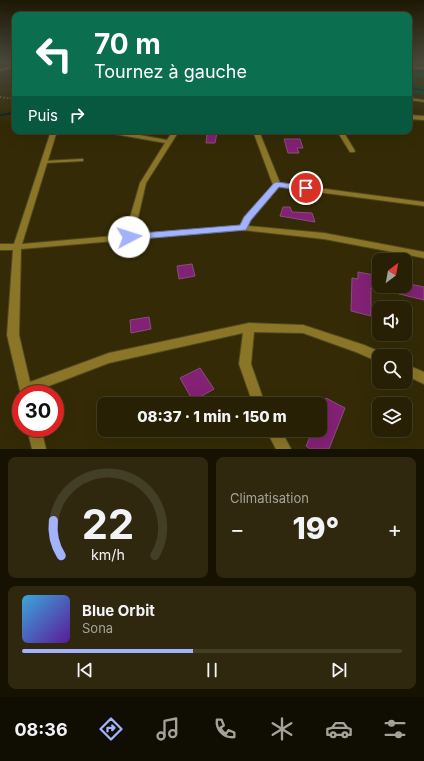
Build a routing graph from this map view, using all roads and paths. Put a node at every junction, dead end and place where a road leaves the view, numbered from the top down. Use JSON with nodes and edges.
{"nodes":[{"id":1,"x":0,"y":97,"type":"edge"},
{"id":2,"x":12,"y":99,"type":"edge"},
{"id":3,"x":412,"y":100,"type":"edge"},
{"id":4,"x":424,"y":101,"type":"edge"},
{"id":5,"x":412,"y":117,"type":"edge"},
{"id":6,"x":424,"y":118,"type":"edge"},
{"id":7,"x":53,"y":134,"type":"edge"},
{"id":8,"x":125,"y":134,"type":"edge"},
{"id":9,"x":174,"y":134,"type":"edge"},
{"id":10,"x":257,"y":134,"type":"edge"},
{"id":11,"x":342,"y":134,"type":"edge"},
{"id":12,"x":169,"y":142,"type":"junction"},
{"id":13,"x":352,"y":151,"type":"dead end"},
{"id":14,"x":81,"y":160,"type":"dead end"},
{"id":15,"x":44,"y":162,"type":"junction"},
{"id":16,"x":277,"y":185,"type":"junction"},
{"id":17,"x":424,"y":204,"type":"edge"},
{"id":18,"x":243,"y":228,"type":"junction"},
{"id":19,"x":129,"y":237,"type":"junction"},
{"id":20,"x":0,"y":247,"type":"edge"},
{"id":21,"x":18,"y":247,"type":"junction"},
{"id":22,"x":424,"y":255,"type":"edge"},
{"id":23,"x":249,"y":327,"type":"junction"},
{"id":24,"x":372,"y":354,"type":"edge"},
{"id":25,"x":412,"y":372,"type":"edge"},
{"id":26,"x":424,"y":378,"type":"edge"},
{"id":27,"x":24,"y":385,"type":"edge"},
{"id":28,"x":43,"y":385,"type":"edge"},
{"id":29,"x":257,"y":397,"type":"edge"},
{"id":30,"x":36,"y":437,"type":"edge"},
{"id":31,"x":277,"y":437,"type":"edge"},
{"id":32,"x":39,"y":449,"type":"edge"},
{"id":33,"x":284,"y":449,"type":"edge"}],
"edges":[{"from":1,"to":2,"type":"path"},
{"from":3,"to":4,"type":"street"},
{"from":5,"to":6,"type":"street"},
{"from":7,"to":15,"type":"street"},
{"from":8,"to":12,"type":"street"},
{"from":9,"to":12,"type":"street"},
{"from":10,"to":16,"type":"street"},
{"from":11,"to":13,"type":"street"},
{"from":12,"to":19,"type":"street"},
{"from":14,"to":15,"type":"lane"},
{"from":15,"to":21,"type":"street"},
{"from":16,"to":17,"type":"street"},
{"from":16,"to":18,"type":"street"},
{"from":18,"to":19,"type":"street"},
{"from":18,"to":22,"type":"street"},
{"from":19,"to":21,"type":"street"},
{"from":20,"to":21,"type":"street"},
{"from":21,"to":27,"type":"street"},
{"from":23,"to":24,"type":"street"},
{"from":23,"to":28,"type":"street"},
{"from":23,"to":29,"type":"street"},
{"from":25,"to":26,"type":"street"},
{"from":30,"to":32,"type":"street"},
{"from":31,"to":33,"type":"street"}]}
